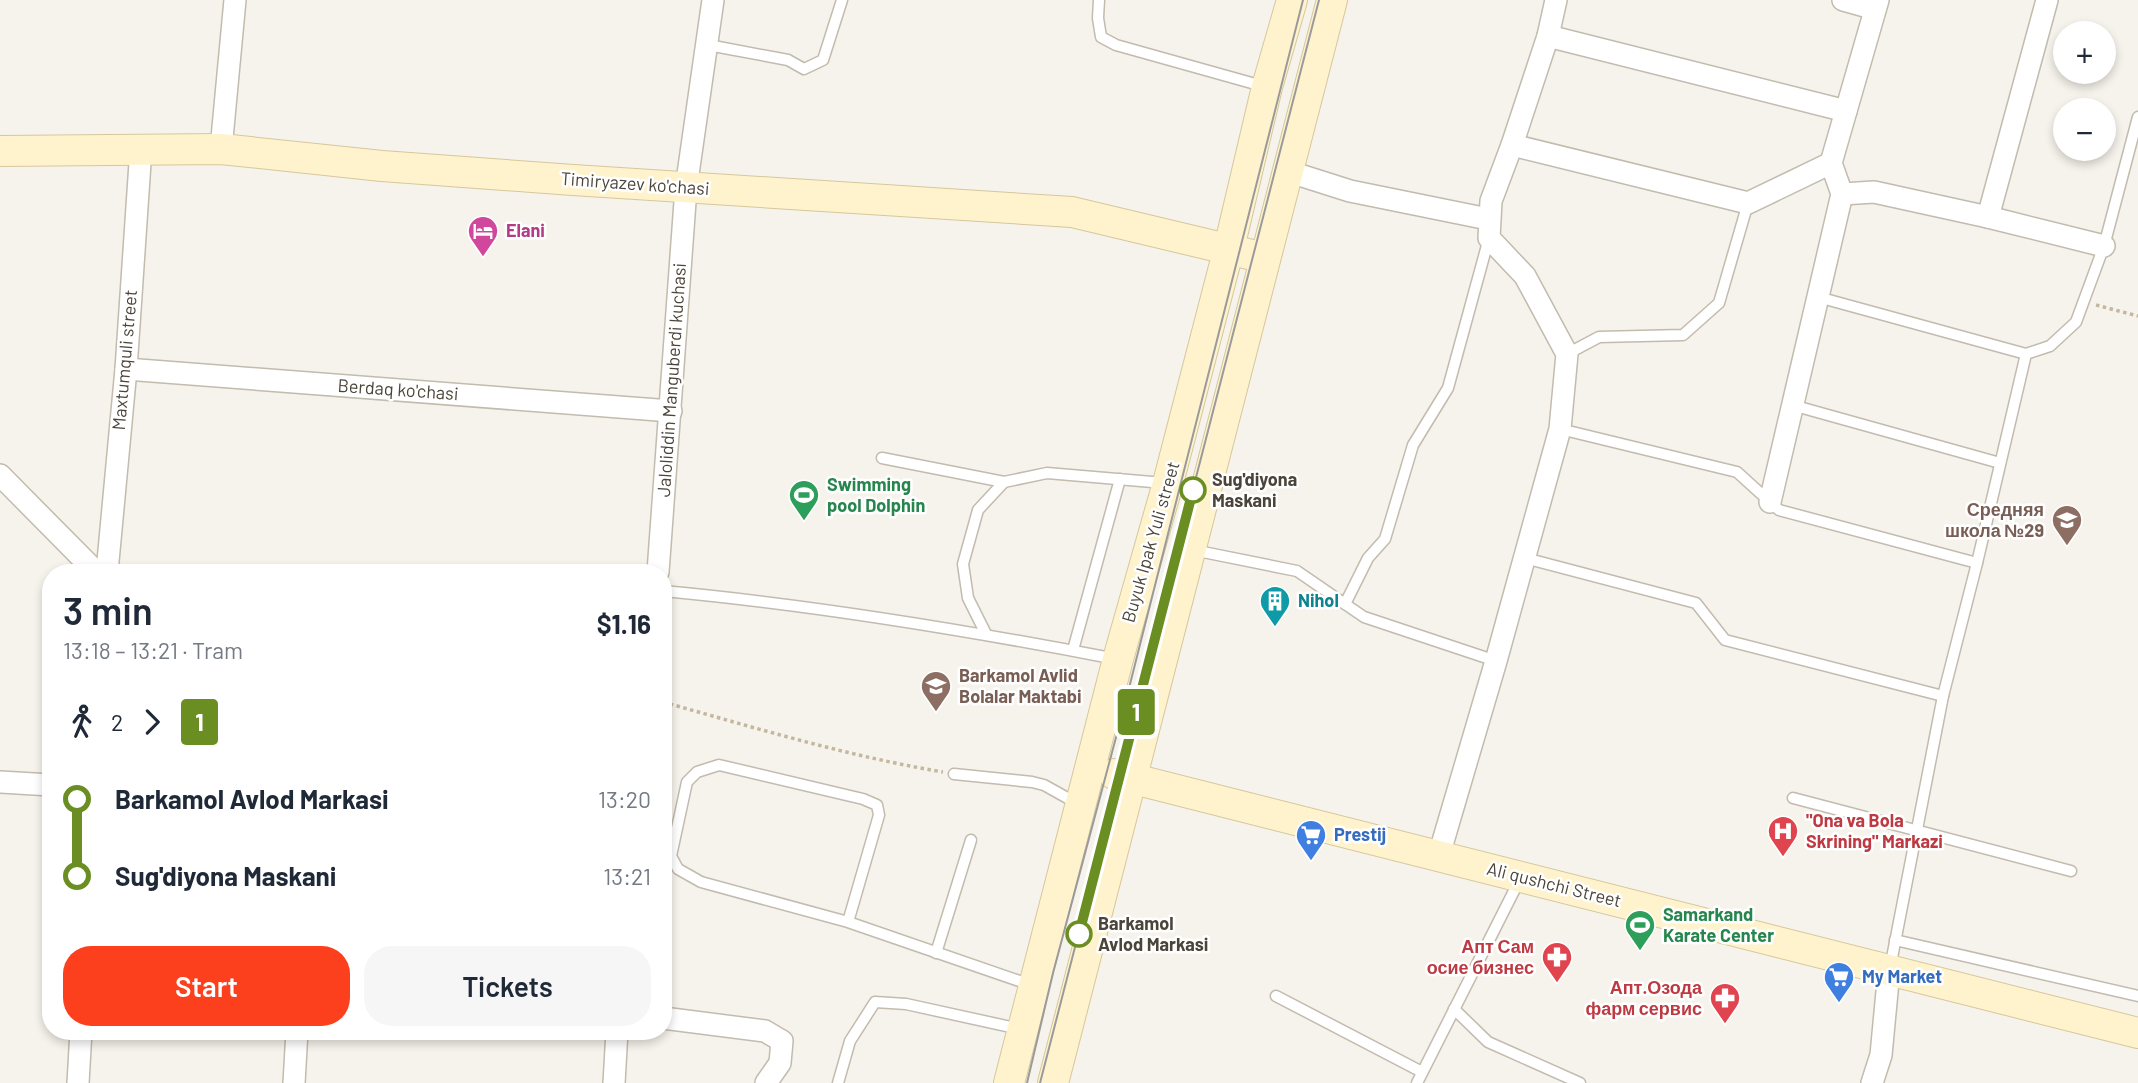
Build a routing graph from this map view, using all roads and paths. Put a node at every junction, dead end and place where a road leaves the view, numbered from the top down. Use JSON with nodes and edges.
{"nodes":[{"id":1,"x":235,"y":0,"type":"edge"},
{"id":2,"x":713,"y":0,"type":"edge"},
{"id":3,"x":842,"y":0,"type":"edge"},
{"id":4,"x":1099,"y":0,"type":"edge"},
{"id":5,"x":1292,"y":0,"type":"edge"},
{"id":6,"x":1332,"y":0,"type":"edge"},
{"id":7,"x":1556,"y":0,"type":"edge"},
{"id":8,"x":1843,"y":0,"type":"edge"},
{"id":9,"x":2047,"y":0,"type":"edge"},
{"id":10,"x":1876,"y":4,"type":"edge"},
{"id":11,"x":1548,"y":36,"type":"junction"},
{"id":12,"x":708,"y":45,"type":"junction"},
{"id":13,"x":1266,"y":87,"type":"junction"},
{"id":14,"x":1846,"y":111,"type":"junction"},
{"id":15,"x":2138,"y":117,"type":"edge"},
{"id":16,"x":1512,"y":145,"type":"junction"},
{"id":17,"x":141,"y":148,"type":"junction"},
{"id":18,"x":221,"y":149,"type":"junction"},
{"id":19,"x":0,"y":151,"type":"edge"},
{"id":20,"x":1831,"y":163,"type":"junction"},
{"id":21,"x":1287,"y":172,"type":"junction"},
{"id":22,"x":686,"y":188,"type":"junction"},
{"id":23,"x":1842,"y":194,"type":"junction"},
{"id":24,"x":1748,"y":203,"type":"junction"},
{"id":25,"x":1988,"y":217,"type":"junction"},
{"id":26,"x":1488,"y":228,"type":"junction"},
{"id":27,"x":2104,"y":246,"type":"junction"},
{"id":28,"x":1229,"y":248,"type":"junction"},
{"id":29,"x":1265,"y":258,"type":"junction"},
{"id":30,"x":1818,"y":296,"type":"junction"},
{"id":31,"x":2083,"y":301,"type":"junction"},
{"id":32,"x":2138,"y":316,"type":"edge"},
{"id":33,"x":1567,"y":354,"type":"junction"},
{"id":34,"x":2025,"y":354,"type":"junction"},
{"id":35,"x":126,"y":369,"type":"junction"},
{"id":36,"x":1792,"y":405,"type":"junction"},
{"id":37,"x":671,"y":411,"type":"junction"},
{"id":38,"x":1560,"y":429,"type":"junction"},
{"id":39,"x":882,"y":458,"type":"dead end"},
{"id":40,"x":2000,"y":463,"type":"junction"},
{"id":41,"x":0,"y":475,"type":"edge"},
{"id":42,"x":1120,"y":479,"type":"junction"},
{"id":43,"x":1004,"y":482,"type":"junction"},
{"id":44,"x":1168,"y":483,"type":"junction"},
{"id":45,"x":1770,"y":502,"type":"junction"},
{"id":46,"x":1190,"y":549,"type":"junction"},
{"id":47,"x":1525,"y":558,"type":"junction"},
{"id":48,"x":1978,"y":563,"type":"junction"},
{"id":49,"x":88,"y":564,"type":"edge"},
{"id":50,"x":108,"y":564,"type":"edge"},
{"id":51,"x":659,"y":564,"type":"edge"},
{"id":52,"x":672,"y":592,"type":"edge"},
{"id":53,"x":1345,"y":604,"type":"junction"},
{"id":54,"x":986,"y":634,"type":"junction"},
{"id":55,"x":1073,"y":650,"type":"junction"},
{"id":56,"x":1118,"y":659,"type":"junction"},
{"id":57,"x":1496,"y":661,"type":"junction"},
{"id":58,"x":1943,"y":696,"type":"junction"},
{"id":59,"x":672,"y":704,"type":"edge"},
{"id":60,"x":1092,"y":767,"type":"junction"},
{"id":61,"x":954,"y":774,"type":"joint"},
{"id":62,"x":1130,"y":779,"type":"junction"},
{"id":63,"x":0,"y":782,"type":"edge"},
{"id":64,"x":42,"y":784,"type":"edge"},
{"id":65,"x":1793,"y":798,"type":"dead end"},
{"id":66,"x":1082,"y":806,"type":"junction"},
{"id":67,"x":1916,"y":830,"type":"junction"},
{"id":68,"x":971,"y":840,"type":"dead end"},
{"id":69,"x":672,"y":851,"type":"edge"},
{"id":70,"x":1439,"y":855,"type":"junction"},
{"id":71,"x":672,"y":858,"type":"edge"},
{"id":72,"x":2071,"y":871,"type":"dead end"},
{"id":73,"x":1521,"y":877,"type":"junction"},
{"id":74,"x":848,"y":922,"type":"junction"},
{"id":75,"x":1895,"y":940,"type":"junction"},
{"id":76,"x":936,"y":953,"type":"junction"},
{"id":77,"x":1889,"y":971,"type":"junction"},
{"id":78,"x":1035,"y":986,"type":"junction"},
{"id":79,"x":1276,"y":996,"type":"dead end"},
{"id":80,"x":2138,"y":996,"type":"edge"},
{"id":81,"x":1454,"y":1009,"type":"junction"},
{"id":82,"x":672,"y":1019,"type":"edge"},
{"id":83,"x":1023,"y":1030,"type":"junction"},
{"id":84,"x":2138,"y":1033,"type":"edge"},
{"id":85,"x":80,"y":1040,"type":"edge"},
{"id":86,"x":296,"y":1040,"type":"edge"},
{"id":87,"x":616,"y":1040,"type":"edge"},
{"id":88,"x":1419,"y":1078,"type":"edge"},
{"id":89,"x":78,"y":1083,"type":"edge"},
{"id":90,"x":294,"y":1083,"type":"edge"},
{"id":91,"x":614,"y":1083,"type":"edge"},
{"id":92,"x":766,"y":1083,"type":"edge"},
{"id":93,"x":838,"y":1083,"type":"edge"},
{"id":94,"x":1009,"y":1083,"type":"edge"},
{"id":95,"x":1053,"y":1083,"type":"edge"},
{"id":96,"x":1580,"y":1083,"type":"edge"},
{"id":97,"x":1872,"y":1083,"type":"edge"}],
"edges":[{"from":1,"to":18,"type":"street"},
{"from":2,"to":12,"type":"street","name":"Jaloliddin Manguberdi kuchasi"},
{"from":3,"to":12,"type":"lane"},
{"from":4,"to":13,"type":"lane"},
{"from":5,"to":13,"type":"main road","name":"Buyuk Ipak Yuli street"},
{"from":6,"to":21,"type":"main road"},
{"from":7,"to":11,"type":"street"},
{"from":8,"to":10,"type":"street"},
{"from":9,"to":25,"type":"street"},
{"from":10,"to":14,"type":"street"},
{"from":11,"to":14,"type":"street"},
{"from":11,"to":16,"type":"street"},
{"from":12,"to":22,"type":"street","name":"Jaloliddin Manguberdi kuchasi"},
{"from":13,"to":28,"type":"main road","name":"Buyuk Ipak Yuli street"},
{"from":14,"to":20,"type":"street"},
{"from":15,"to":27,"type":"lane"},
{"from":16,"to":24,"type":"street"},
{"from":16,"to":26,"type":"street"},
{"from":17,"to":18,"type":"main road","name":"Timiryazev ko'chasi"},
{"from":17,"to":19,"type":"main road","name":"Timiryazev ko'chasi"},
{"from":17,"to":35,"type":"street","name":"Maxtumquli street"},
{"from":18,"to":22,"type":"main road","name":"Timiryazev ko'chasi"},
{"from":20,"to":23,"type":"street"},
{"from":20,"to":24,"type":"street"},
{"from":21,"to":26,"type":"street"},
{"from":21,"to":29,"type":"main road"},
{"from":22,"to":28,"type":"main road","name":"Timiryazev ko'chasi"},
{"from":22,"to":37,"type":"street","name":"Jaloliddin Manguberdi kuchasi"},
{"from":23,"to":25,"type":"street"},
{"from":23,"to":30,"type":"street"},
{"from":24,"to":33,"type":"lane"},
{"from":25,"to":27,"type":"street"},
{"from":26,"to":33,"type":"street"},
{"from":26,"to":53,"type":"lane"},
{"from":27,"to":31,"type":"lane"},
{"from":28,"to":29,"type":"main road","name":"Timiryazev ko'chasi"},
{"from":28,"to":44,"type":"main road","name":"Buyuk Ipak Yuli street"},
{"from":29,"to":46,"type":"main road"},
{"from":30,"to":34,"type":"lane"},
{"from":30,"to":36,"type":"street"},
{"from":31,"to":32,"type":"path"},
{"from":31,"to":34,"type":"lane"},
{"from":33,"to":38,"type":"street"},
{"from":34,"to":40,"type":"lane"},
{"from":35,"to":37,"type":"street","name":"Berdaq ko'chasi"},
{"from":35,"to":50,"type":"street","name":"Maxtumquli street"},
{"from":36,"to":40,"type":"lane"},
{"from":36,"to":45,"type":"street"},
{"from":37,"to":51,"type":"street","name":"Jaloliddin Manguberdi kuchasi"},
{"from":38,"to":45,"type":"lane"},
{"from":38,"to":47,"type":"street"},
{"from":39,"to":43,"type":"lane"},
{"from":40,"to":48,"type":"lane"},
{"from":41,"to":49,"type":"street"},
{"from":42,"to":43,"type":"lane"},
{"from":42,"to":44,"type":"lane"},
{"from":42,"to":55,"type":"lane"},
{"from":43,"to":54,"type":"lane"},
{"from":44,"to":56,"type":"main road","name":"Buyuk Ipak Yuli street"},
{"from":45,"to":48,"type":"lane"},
{"from":46,"to":53,"type":"lane"},
{"from":46,"to":62,"type":"main road"},
{"from":47,"to":57,"type":"street"},
{"from":47,"to":58,"type":"lane"},
{"from":48,"to":58,"type":"lane"},
{"from":52,"to":54,"type":"lane"},
{"from":53,"to":57,"type":"lane"},
{"from":54,"to":55,"type":"lane"},
{"from":55,"to":56,"type":"lane"},
{"from":56,"to":60,"type":"main road","name":"Buyuk Ipak Yuli street"},
{"from":57,"to":70,"type":"street"},
{"from":58,"to":67,"type":"lane"},
{"from":59,"to":61,"type":"path"},
{"from":60,"to":62,"type":"main road","name":"Ali qushchi Street"},
{"from":60,"to":66,"type":"main road","name":"Buyuk Ipak Yuli street"},
{"from":61,"to":66,"type":"lane"},
{"from":62,"to":70,"type":"main road","name":"Ali qushchi Street"},
{"from":62,"to":95,"type":"main road"},
{"from":63,"to":64,"type":"street"},
{"from":65,"to":67,"type":"lane"},
{"from":66,"to":78,"type":"main road","name":"Buyuk Ipak Yuli street"},
{"from":67,"to":72,"type":"lane"},
{"from":67,"to":75,"type":"lane"},
{"from":68,"to":76,"type":"lane"},
{"from":69,"to":74,"type":"lane"},
{"from":70,"to":73,"type":"main road","name":"Ali qushchi Street"},
{"from":71,"to":74,"type":"lane"},
{"from":73,"to":77,"type":"main road","name":"Ali qushchi Street"},
{"from":73,"to":81,"type":"lane"},
{"from":74,"to":76,"type":"lane"},
{"from":75,"to":77,"type":"lane"},
{"from":75,"to":80,"type":"lane"},
{"from":76,"to":78,"type":"lane"},
{"from":77,"to":84,"type":"main road","name":"Ali qushchi Street"},
{"from":77,"to":97,"type":"street"},
{"from":78,"to":83,"type":"main road","name":"Buyuk Ipak Yuli street"},
{"from":79,"to":88,"type":"lane"},
{"from":81,"to":88,"type":"lane"},
{"from":81,"to":96,"type":"lane"},
{"from":82,"to":92,"type":"street"},
{"from":83,"to":93,"type":"lane"},
{"from":83,"to":94,"type":"main road","name":"Buyuk Ipak Yuli street"},
{"from":85,"to":89,"type":"street"},
{"from":86,"to":90,"type":"street"},
{"from":87,"to":91,"type":"street"}]}
